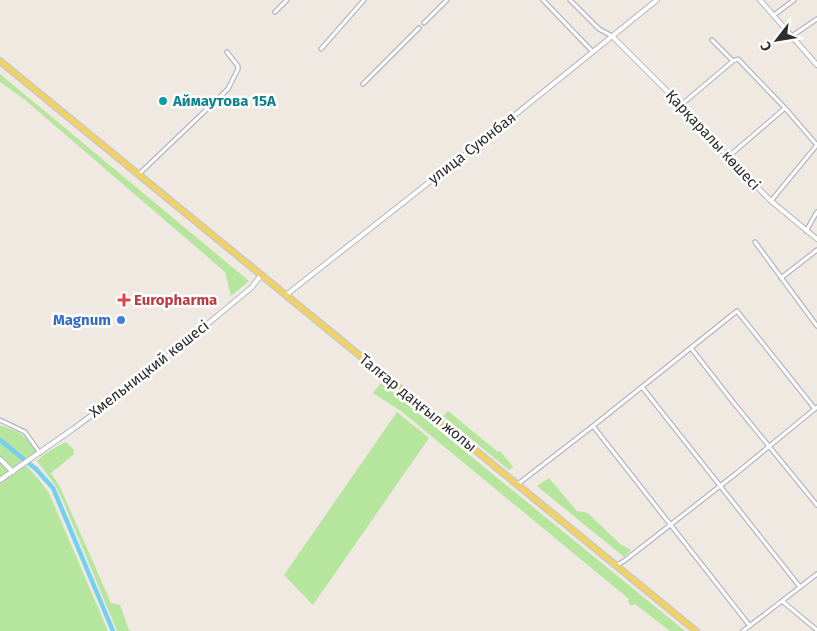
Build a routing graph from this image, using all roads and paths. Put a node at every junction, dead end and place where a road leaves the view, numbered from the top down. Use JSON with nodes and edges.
{"nodes":[{"id":1,"x":287,"y":0,"type":"edge"},
{"id":2,"x":364,"y":0,"type":"edge"},
{"id":3,"x":447,"y":0,"type":"edge"},
{"id":4,"x":543,"y":0,"type":"edge"},
{"id":5,"x":570,"y":0,"type":"edge"},
{"id":6,"x":657,"y":0,"type":"edge"},
{"id":7,"x":760,"y":0,"type":"edge"},
{"id":8,"x":794,"y":0,"type":"edge"},
{"id":9,"x":275,"y":12,"type":"dead end"},
{"id":10,"x":774,"y":15,"type":"junction"},
{"id":11,"x":817,"y":18,"type":"edge"},
{"id":12,"x":424,"y":23,"type":"dead end"},
{"id":13,"x":419,"y":28,"type":"dead end"},
{"id":14,"x":612,"y":36,"type":"junction"},
{"id":15,"x":792,"y":36,"type":"junction"},
{"id":16,"x":712,"y":40,"type":"dead end"},
{"id":17,"x":321,"y":49,"type":"dead end"},
{"id":18,"x":226,"y":52,"type":"dead end"},
{"id":19,"x":593,"y":52,"type":"junction"},
{"id":20,"x":0,"y":61,"type":"edge"},
{"id":21,"x":733,"y":61,"type":"junction"},
{"id":22,"x":816,"y":62,"type":"edge"},
{"id":23,"x":362,"y":84,"type":"dead end"},
{"id":24,"x":681,"y":105,"type":"junction"},
{"id":25,"x":785,"y":108,"type":"junction"},
{"id":26,"x":728,"y":157,"type":"junction"},
{"id":27,"x":139,"y":174,"type":"junction"},
{"id":28,"x":771,"y":201,"type":"junction"},
{"id":29,"x":817,"y":212,"type":"edge"},
{"id":30,"x":806,"y":230,"type":"junction"},
{"id":31,"x":817,"y":239,"type":"edge"},
{"id":32,"x":755,"y":242,"type":"dead end"},
{"id":33,"x":817,"y":250,"type":"edge"},
{"id":34,"x":261,"y":275,"type":"junction"},
{"id":35,"x":781,"y":278,"type":"junction"},
{"id":36,"x":286,"y":295,"type":"junction"},
{"id":37,"x":817,"y":326,"type":"edge"},
{"id":38,"x":691,"y":348,"type":"junction"},
{"id":39,"x":642,"y":387,"type":"junction"},
{"id":40,"x":816,"y":408,"type":"edge"},
{"id":41,"x":0,"y":420,"type":"edge"},
{"id":42,"x":593,"y":426,"type":"junction"},
{"id":43,"x":769,"y":447,"type":"junction"},
{"id":44,"x":40,"y":452,"type":"junction"},
{"id":45,"x":0,"y":459,"type":"edge"},
{"id":46,"x":13,"y":472,"type":"junction"},
{"id":47,"x":0,"y":480,"type":"edge"},
{"id":48,"x":517,"y":485,"type":"junction"},
{"id":49,"x":720,"y":486,"type":"junction"},
{"id":50,"x":817,"y":505,"type":"edge"},
{"id":51,"x":671,"y":525,"type":"junction"},
{"id":52,"x":617,"y":565,"type":"junction"},
{"id":53,"x":817,"y":574,"type":"edge"},
{"id":54,"x":800,"y":587,"type":"junction"},
{"id":55,"x":782,"y":601,"type":"junction"},
{"id":56,"x":750,"y":626,"type":"junction"},
{"id":57,"x":817,"y":630,"type":"edge"},
{"id":58,"x":696,"y":631,"type":"edge"},
{"id":59,"x":743,"y":631,"type":"edge"}],
"edges":[{"from":1,"to":9,"type":"street"},
{"from":2,"to":17,"type":"street"},
{"from":3,"to":12,"type":"street"},
{"from":4,"to":19,"type":"street"},
{"from":5,"to":14,"type":"street"},
{"from":6,"to":14,"type":"street","name":"улица Суюнбая"},
{"from":7,"to":10,"type":"street"},
{"from":8,"to":10,"type":"street"},
{"from":10,"to":15,"type":"street"},
{"from":11,"to":15,"type":"street"},
{"from":13,"to":23,"type":"street"},
{"from":14,"to":19,"type":"street","name":"улица Суюнбая"},
{"from":14,"to":24,"type":"street","name":"Қарқаралы көшесі"},
{"from":15,"to":22,"type":"street"},
{"from":16,"to":21,"type":"street"},
{"from":18,"to":27,"type":"street"},
{"from":19,"to":36,"type":"street","name":"улица Суюнбая"},
{"from":20,"to":27,"type":"main road","name":"Талғар даңғыл жолы"},
{"from":21,"to":24,"type":"street"},
{"from":21,"to":25,"type":"street"},
{"from":24,"to":26,"type":"street","name":"Қарқаралы көшесі"},
{"from":25,"to":26,"type":"street"},
{"from":25,"to":28,"type":"street"},
{"from":26,"to":28,"type":"street","name":"Қарқаралы көшесі"},
{"from":27,"to":34,"type":"main road","name":"Талғар даңғыл жолы"},
{"from":28,"to":30,"type":"street","name":"Қарқаралы көшесі"},
{"from":29,"to":30,"type":"street"},
{"from":30,"to":31,"type":"street","name":"Қарқаралы көшесі"},
{"from":32,"to":35,"type":"street"},
{"from":33,"to":35,"type":"street"},
{"from":34,"to":36,"type":"main road","name":"Талғар даңғыл жолы"},
{"from":34,"to":44,"type":"street","name":"Хмельницкий көшесі"},
{"from":35,"to":37,"type":"street"},
{"from":36,"to":48,"type":"main road","name":"Талғар даңғыл жолы"},
{"from":38,"to":39,"type":"street"},
{"from":38,"to":40,"type":"street"},
{"from":38,"to":43,"type":"street"},
{"from":39,"to":42,"type":"street"},
{"from":39,"to":49,"type":"street"},
{"from":40,"to":43,"type":"street"},
{"from":41,"to":44,"type":"street"},
{"from":42,"to":48,"type":"street"},
{"from":42,"to":51,"type":"street"},
{"from":43,"to":49,"type":"street"},
{"from":43,"to":50,"type":"street"},
{"from":44,"to":46,"type":"street","name":"Хмельницкий көшесі"},
{"from":45,"to":46,"type":"street"},
{"from":46,"to":47,"type":"street"},
{"from":48,"to":52,"type":"main road","name":"Талғар даңғыл жолы"},
{"from":49,"to":51,"type":"street"},
{"from":49,"to":54,"type":"street"},
{"from":51,"to":52,"type":"street"},
{"from":51,"to":56,"type":"street"},
{"from":52,"to":58,"type":"main road","name":"Талғар даңғыл жолы"},
{"from":53,"to":54,"type":"street"},
{"from":54,"to":55,"type":"street"},
{"from":55,"to":56,"type":"street"},
{"from":55,"to":57,"type":"street"},
{"from":56,"to":59,"type":"street"}]}
